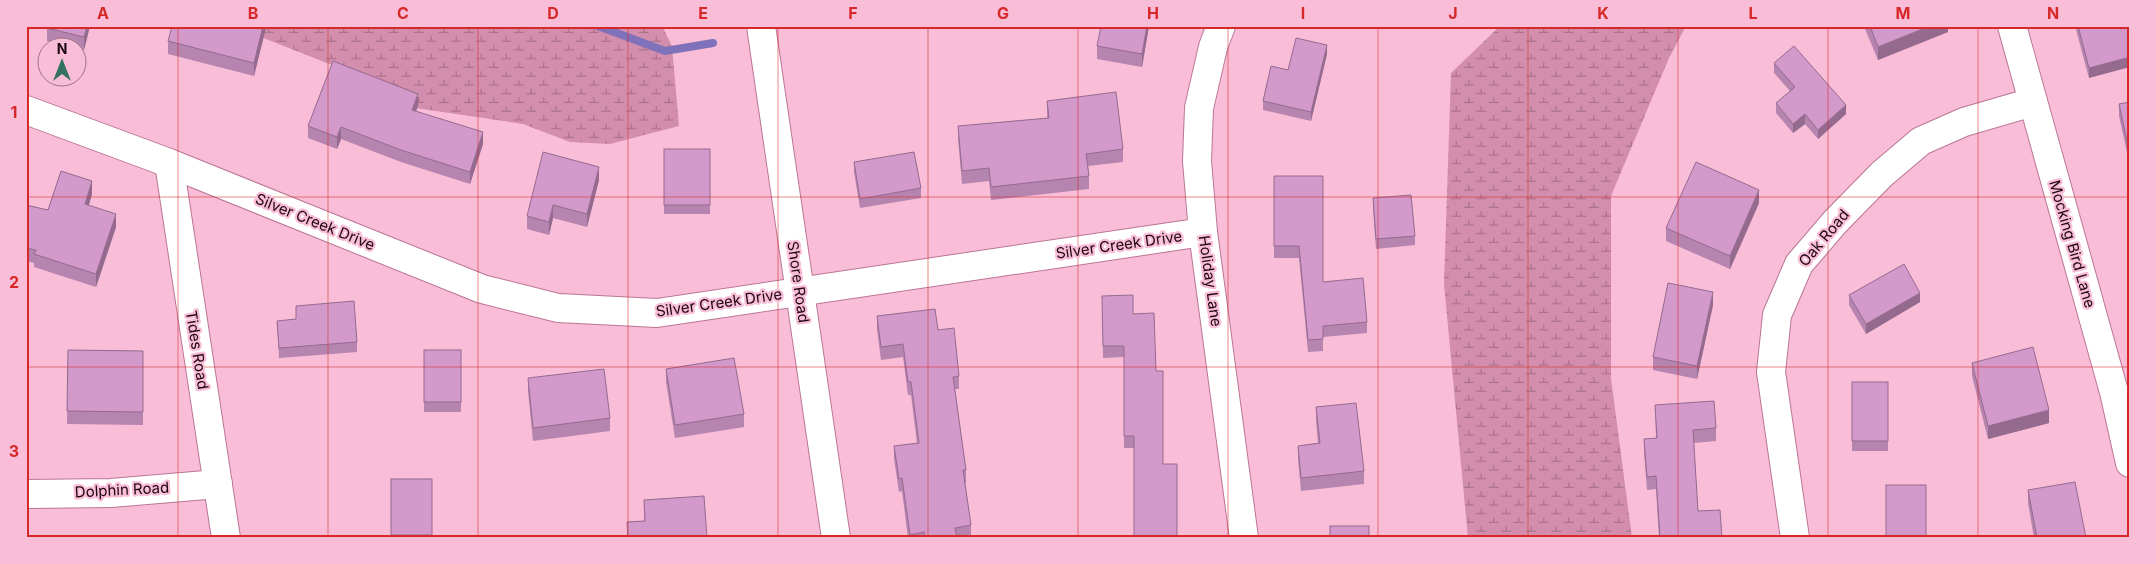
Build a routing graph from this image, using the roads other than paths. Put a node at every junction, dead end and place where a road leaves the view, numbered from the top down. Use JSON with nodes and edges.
{"nodes":[{"id":1,"x":761,"y":26,"type":"edge"},
{"id":2,"x":1221,"y":26,"type":"edge"},
{"id":3,"x":2012,"y":26,"type":"edge"},
{"id":4,"x":2033,"y":102,"type":"junction"},
{"id":5,"x":26,"y":110,"type":"edge"},
{"id":6,"x":169,"y":163,"type":"junction"},
{"id":7,"x":1203,"y":232,"type":"junction"},
{"id":8,"x":800,"y":292,"type":"junction"},
{"id":9,"x":2130,"y":463,"type":"edge"},
{"id":10,"x":218,"y":484,"type":"junction"},
{"id":11,"x":26,"y":494,"type":"edge"},
{"id":12,"x":226,"y":538,"type":"edge"},
{"id":13,"x":836,"y":538,"type":"edge"},
{"id":14,"x":1244,"y":538,"type":"edge"},
{"id":15,"x":1795,"y":538,"type":"edge"}],
"edges":[{"from":1,"to":8,"type":"street","name":"Shore Road"},
{"from":2,"to":7,"type":"street","name":"Holiday Lane"},
{"from":3,"to":4,"type":"street","name":"Mocking Bird Lane"},
{"from":4,"to":9,"type":"street","name":"Mocking Bird Lane"},
{"from":4,"to":15,"type":"street","name":"Oak Road"},
{"from":5,"to":6,"type":"street","name":"Silver Creek Drive"},
{"from":6,"to":8,"type":"street","name":"Silver Creek Drive"},
{"from":6,"to":10,"type":"street","name":"Tides Road"},
{"from":7,"to":8,"type":"street","name":"Silver Creek Drive"},
{"from":7,"to":14,"type":"street","name":"Holiday Lane"},
{"from":8,"to":13,"type":"street","name":"Shore Road"},
{"from":10,"to":11,"type":"street","name":"Dolphin Road"},
{"from":10,"to":12,"type":"street","name":"Tides Road"}]}
